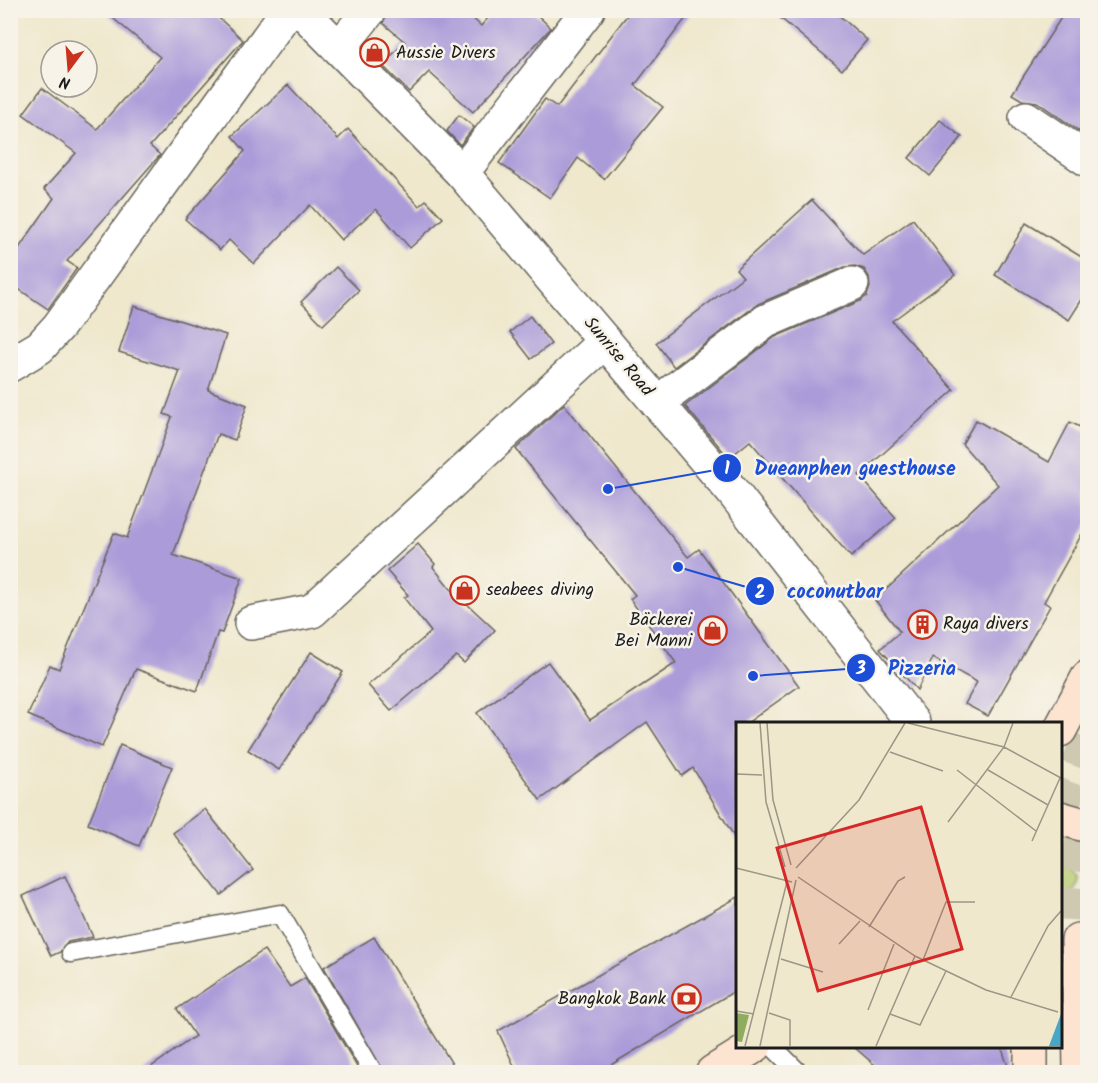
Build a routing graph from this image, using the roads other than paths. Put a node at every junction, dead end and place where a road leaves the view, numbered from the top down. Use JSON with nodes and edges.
{"nodes":[{"id":1,"x":288,"y":10,"type":"edge"},
{"id":2,"x":301,"y":10,"type":"edge"},
{"id":3,"x":370,"y":10,"type":"edge"},
{"id":4,"x":588,"y":10,"type":"edge"},
{"id":5,"x":340,"y":47,"type":"junction"},
{"id":6,"x":1026,"y":118,"type":"dead end"},
{"id":7,"x":1088,"y":160,"type":"edge"},
{"id":8,"x":462,"y":173,"type":"junction"},
{"id":9,"x":852,"y":284,"type":"dead end"},
{"id":10,"x":604,"y":342,"type":"junction"},
{"id":11,"x":10,"y":365,"type":"edge"},
{"id":12,"x":657,"y":403,"type":"junction"},
{"id":13,"x":250,"y":623,"type":"dead end"},
{"id":14,"x":1088,"y":678,"type":"edge"},
{"id":15,"x":913,"y":722,"type":"edge"},
{"id":16,"x":1062,"y":726,"type":"edge"},
{"id":17,"x":1062,"y":819,"type":"edge"},
{"id":18,"x":1088,"y":826,"type":"edge"},
{"id":19,"x":1075,"y":939,"type":"tunnel mouth"},
{"id":20,"x":71,"y":953,"type":"dead end"},
{"id":21,"x":753,"y":1047,"type":"edge"},
{"id":22,"x":773,"y":1047,"type":"edge"},
{"id":23,"x":1031,"y":1047,"type":"edge"},
{"id":24,"x":373,"y":1072,"type":"edge"},
{"id":25,"x":713,"y":1072,"type":"edge"},
{"id":26,"x":798,"y":1072,"type":"edge"},
{"id":27,"x":1030,"y":1072,"type":"edge"},
{"id":28,"x":1080,"y":1072,"type":"edge"}],
"edges":[{"from":1,"to":11,"type":"street"},
{"from":2,"to":5,"type":"street","name":"Sunrise Road"},
{"from":3,"to":5,"type":"street"},
{"from":4,"to":8,"type":"street"},
{"from":5,"to":8,"type":"street","name":"Sunrise Road"},
{"from":6,"to":7,"type":"street"},
{"from":8,"to":10,"type":"street","name":"Sunrise Road"},
{"from":9,"to":12,"type":"street"},
{"from":10,"to":12,"type":"street","name":"Sunrise Road"},
{"from":10,"to":13,"type":"street"},
{"from":12,"to":15,"type":"street","name":"Sunrise Road"},
{"from":14,"to":16,"type":"main road"},
{"from":17,"to":18,"type":"main road"},
{"from":19,"to":28,"type":"main road"},
{"from":20,"to":24,"type":"lane"},
{"from":21,"to":25,"type":"main road"},
{"from":22,"to":26,"type":"lane"},
{"from":23,"to":27,"type":"main road"}]}
